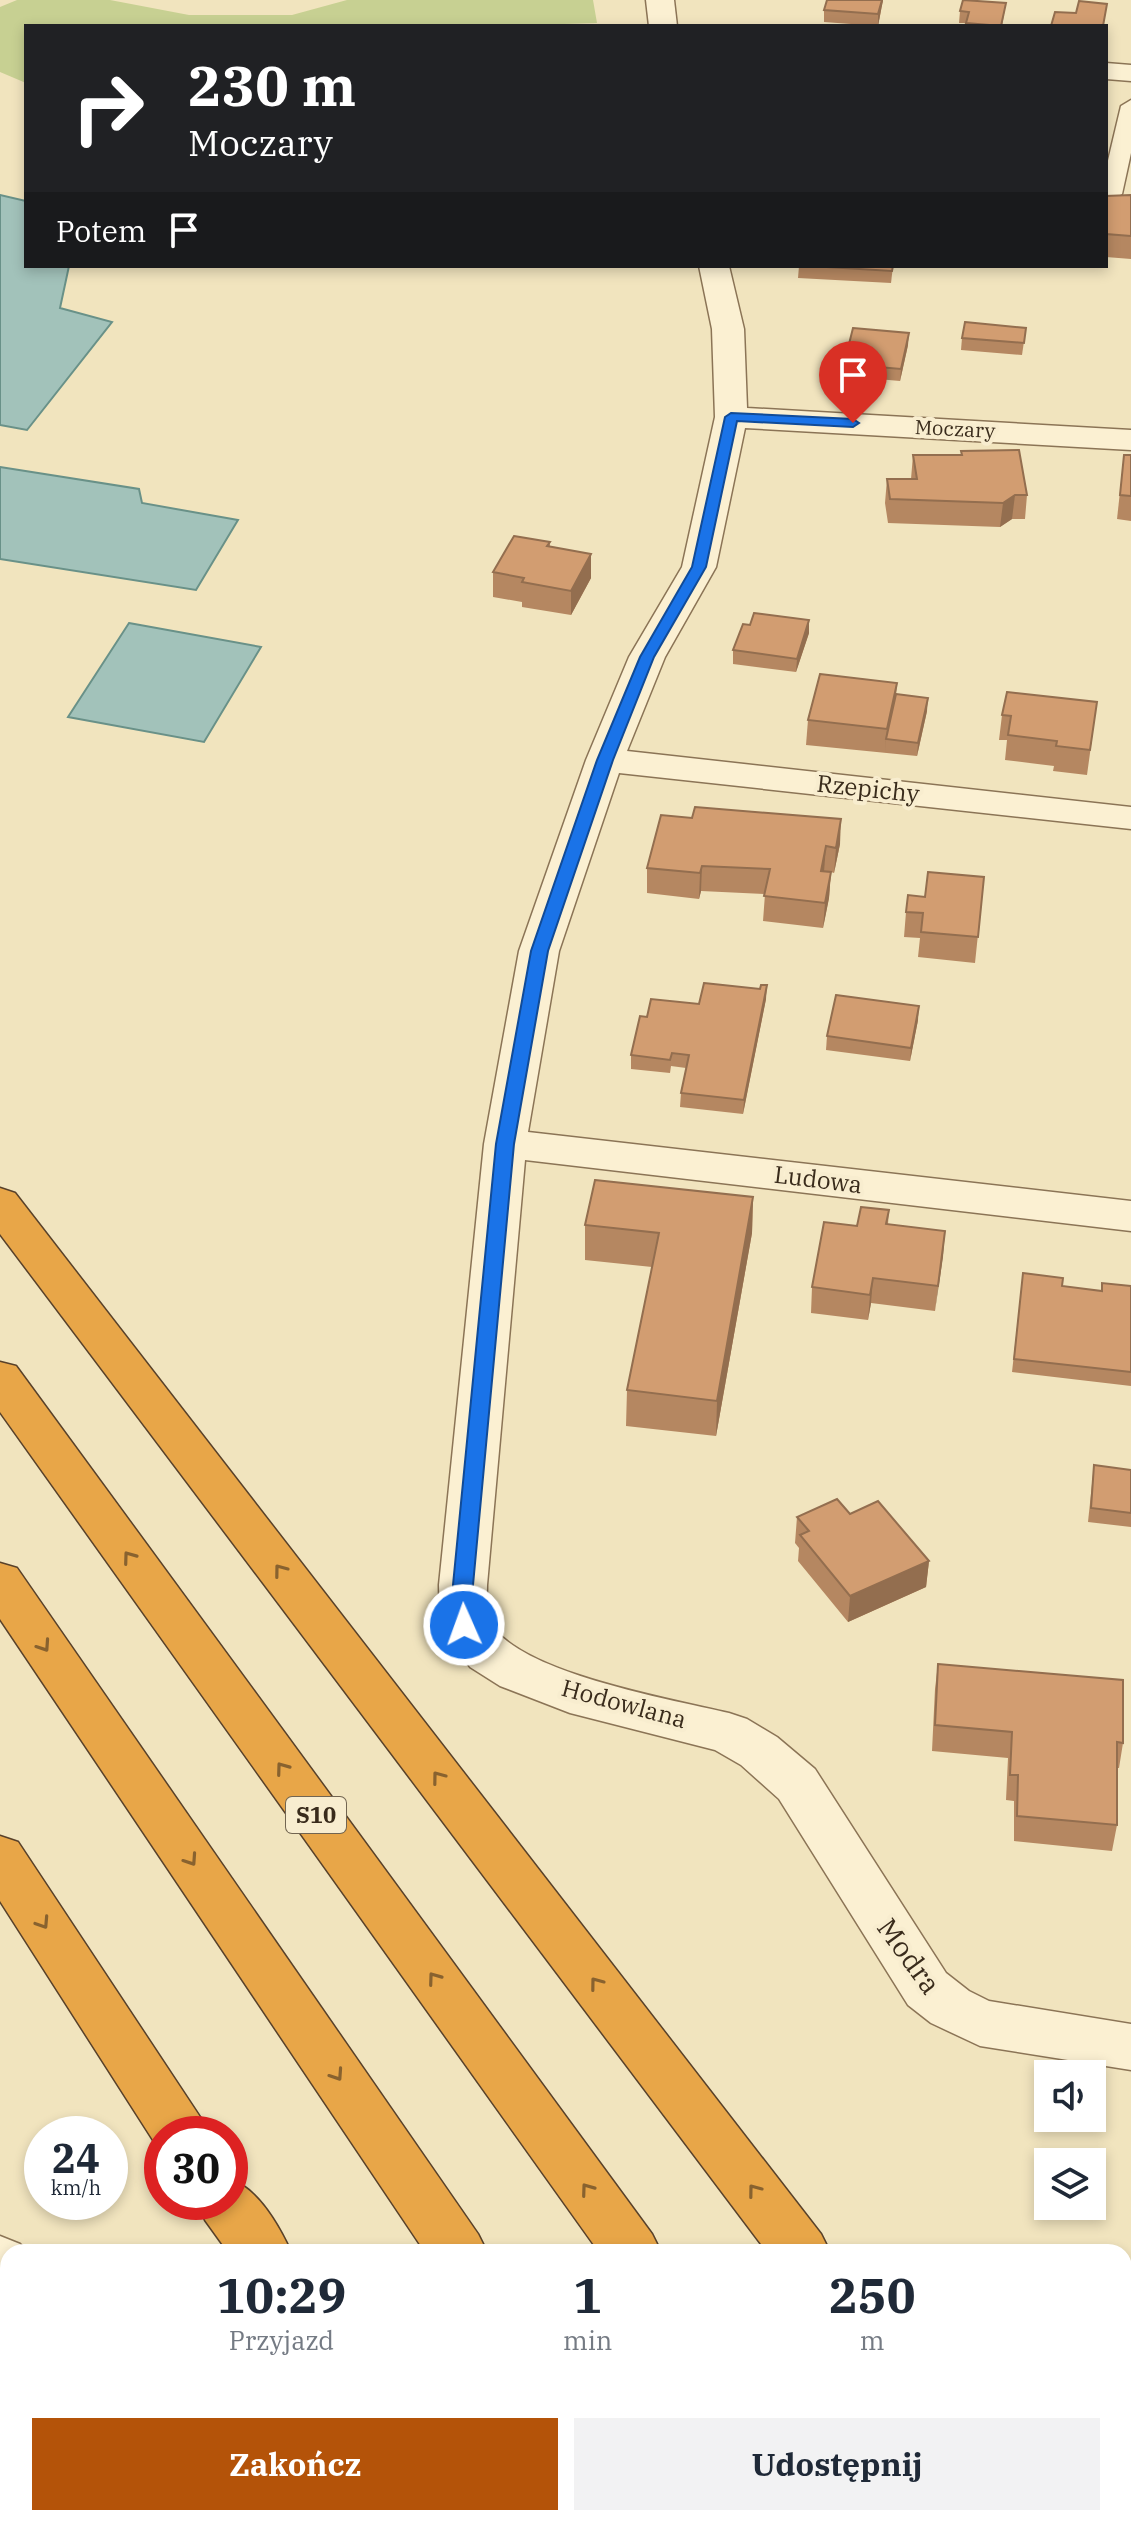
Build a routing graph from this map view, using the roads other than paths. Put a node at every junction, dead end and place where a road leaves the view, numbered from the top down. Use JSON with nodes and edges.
{"nodes":[{"id":1,"x":660,"y":0,"type":"edge"},
{"id":2,"x":663,"y":24,"type":"edge"},
{"id":3,"x":1108,"y":71,"type":"edge"},
{"id":4,"x":1131,"y":73,"type":"edge"},
{"id":5,"x":1131,"y":106,"type":"edge"},
{"id":6,"x":1111,"y":194,"type":"edge"},
{"id":7,"x":714,"y":268,"type":"edge"},
{"id":8,"x":731,"y":417,"type":"junction"},
{"id":9,"x":1131,"y":440,"type":"edge"},
{"id":10,"x":605,"y":760,"type":"junction"},
{"id":11,"x":1131,"y":818,"type":"edge"},
{"id":12,"x":505,"y":1144,"type":"junction"},
{"id":13,"x":0,"y":1203,"type":"edge"},
{"id":14,"x":1131,"y":1216,"type":"edge"},
{"id":15,"x":0,"y":1378,"type":"edge"},
{"id":16,"x":0,"y":1581,"type":"edge"},
{"id":17,"x":797,"y":1784,"type":"joint"},
{"id":18,"x":0,"y":1857,"type":"edge"},
{"id":19,"x":1131,"y":2047,"type":"edge"},
{"id":20,"x":168,"y":2116,"type":"edge"},
{"id":21,"x":238,"y":2220,"type":"edge"},
{"id":22,"x":256,"y":2244,"type":"edge"},
{"id":23,"x":453,"y":2244,"type":"edge"},
{"id":24,"x":626,"y":2244,"type":"edge"},
{"id":25,"x":795,"y":2244,"type":"edge"}],
"edges":[{"from":1,"to":2,"type":"street"},
{"from":3,"to":4,"type":"street"},
{"from":5,"to":6,"type":"lane"},
{"from":7,"to":8,"type":"street","name":"Hodowlana"},
{"from":8,"to":9,"type":"street","name":"Moczary"},
{"from":8,"to":10,"type":"street","name":"Hodowlana"},
{"from":10,"to":11,"type":"street","name":"Rzepichy"},
{"from":10,"to":12,"type":"street","name":"Hodowlana"},
{"from":12,"to":14,"type":"street","name":"Ludowa"},
{"from":12,"to":17,"type":"street","name":"Hodowlana"},
{"from":25,"to":13,"type":"highway","one_way":true},
{"from":24,"to":15,"type":"highway","number":"S10","one_way":true},
{"from":16,"to":23,"type":"highway","one_way":true},
{"from":17,"to":19,"type":"street","name":"Modra"},
{"from":18,"to":20,"type":"highway","one_way":true},
{"from":21,"to":22,"type":"highway"}]}
